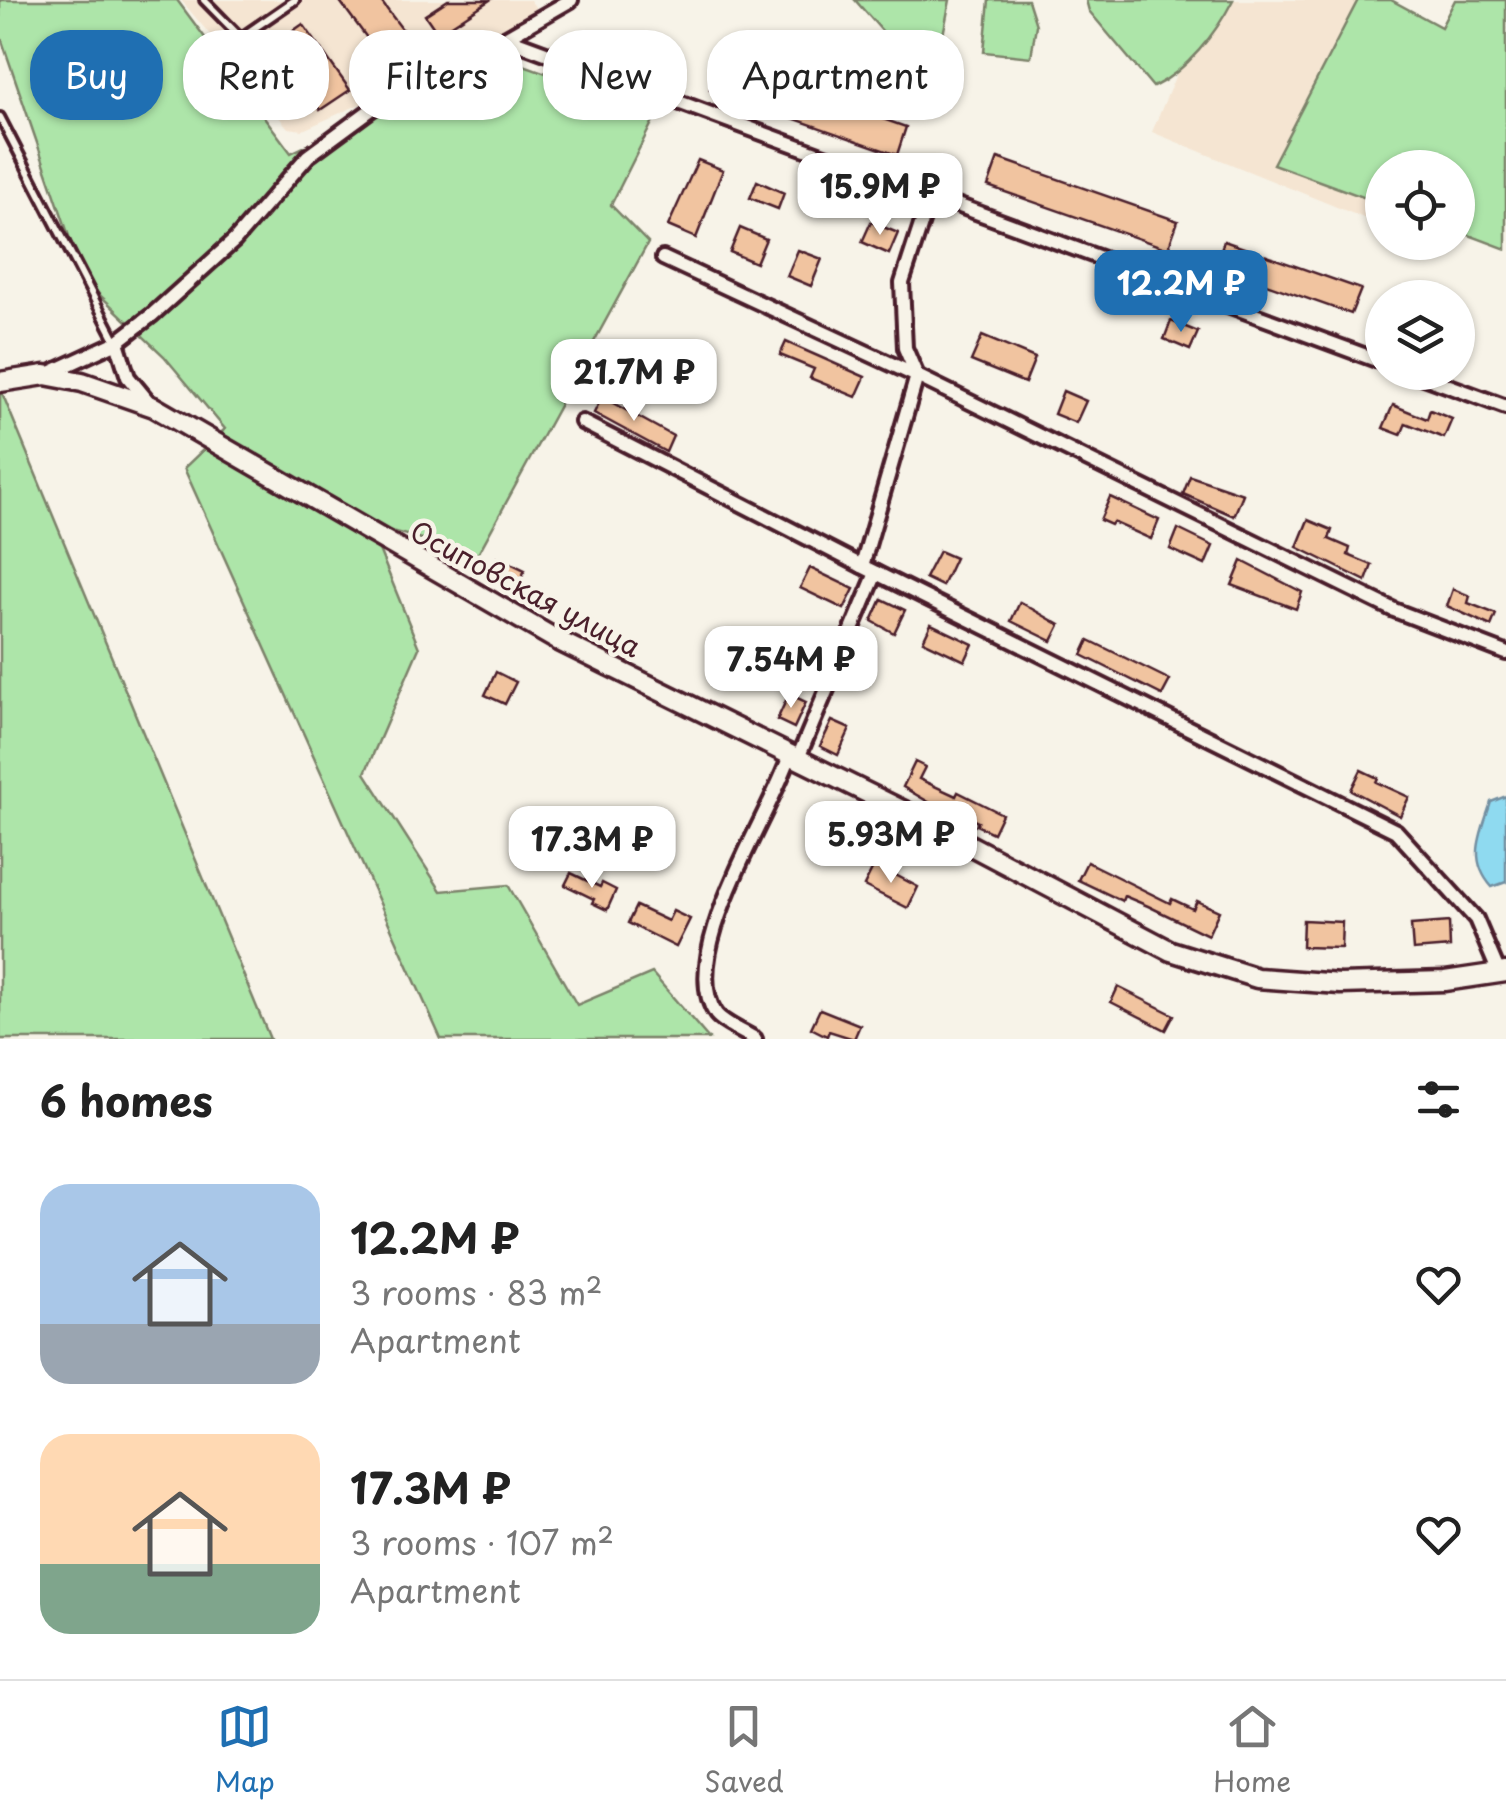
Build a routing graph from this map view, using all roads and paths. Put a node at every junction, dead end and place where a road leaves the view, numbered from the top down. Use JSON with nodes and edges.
{"nodes":[{"id":1,"x":204,"y":0,"type":"edge"},
{"id":2,"x":296,"y":0,"type":"edge"},
{"id":3,"x":572,"y":0,"type":"edge"},
{"id":4,"x":232,"y":30,"type":"edge"},
{"id":5,"x":252,"y":30,"type":"edge"},
{"id":6,"x":519,"y":30,"type":"edge"},
{"id":7,"x":523,"y":45,"type":"edge"},
{"id":8,"x":0,"y":117,"type":"edge"},
{"id":9,"x":357,"y":120,"type":"edge"},
{"id":10,"x":930,"y":197,"type":"junction"},
{"id":11,"x":663,"y":258,"type":"dead end"},
{"id":12,"x":117,"y":342,"type":"junction"},
{"id":13,"x":1365,"y":356,"type":"edge"},
{"id":14,"x":45,"y":375,"type":"junction"},
{"id":15,"x":916,"y":376,"type":"junction"},
{"id":16,"x":0,"y":382,"type":"edge"},
{"id":17,"x":1460,"y":390,"type":"edge"},
{"id":18,"x":1506,"y":407,"type":"edge"},
{"id":19,"x":154,"y":408,"type":"junction"},
{"id":20,"x":582,"y":422,"type":"dead end"},
{"id":21,"x":862,"y":566,"type":"junction"},
{"id":22,"x":876,"y":573,"type":"junction"},
{"id":23,"x":1506,"y":653,"type":"edge"},
{"id":24,"x":794,"y":756,"type":"junction"},
{"id":25,"x":1503,"y":972,"type":"edge"},
{"id":26,"x":755,"y":1039,"type":"edge"}],
"edges":[{"from":1,"to":4,"type":"lane"},
{"from":2,"to":5,"type":"lane"},
{"from":3,"to":6,"type":"street"},
{"from":7,"to":10,"type":"street"},
{"from":8,"to":12,"type":"lane"},
{"from":9,"to":12,"type":"street"},
{"from":10,"to":13,"type":"street"},
{"from":10,"to":15,"type":"street"},
{"from":11,"to":15,"type":"street"},
{"from":12,"to":14,"type":"street"},
{"from":12,"to":19,"type":"street"},
{"from":14,"to":16,"type":"street"},
{"from":14,"to":19,"type":"street","name":"Осиповская улица"},
{"from":15,"to":21,"type":"street"},
{"from":15,"to":23,"type":"street"},
{"from":17,"to":18,"type":"street"},
{"from":19,"to":24,"type":"street","name":"Осиповская улица"},
{"from":20,"to":21,"type":"street"},
{"from":21,"to":22,"type":"street"},
{"from":22,"to":24,"type":"street"},
{"from":22,"to":25,"type":"street"},
{"from":24,"to":25,"type":"street","name":"Осиповская улица"},
{"from":24,"to":26,"type":"street"}]}
